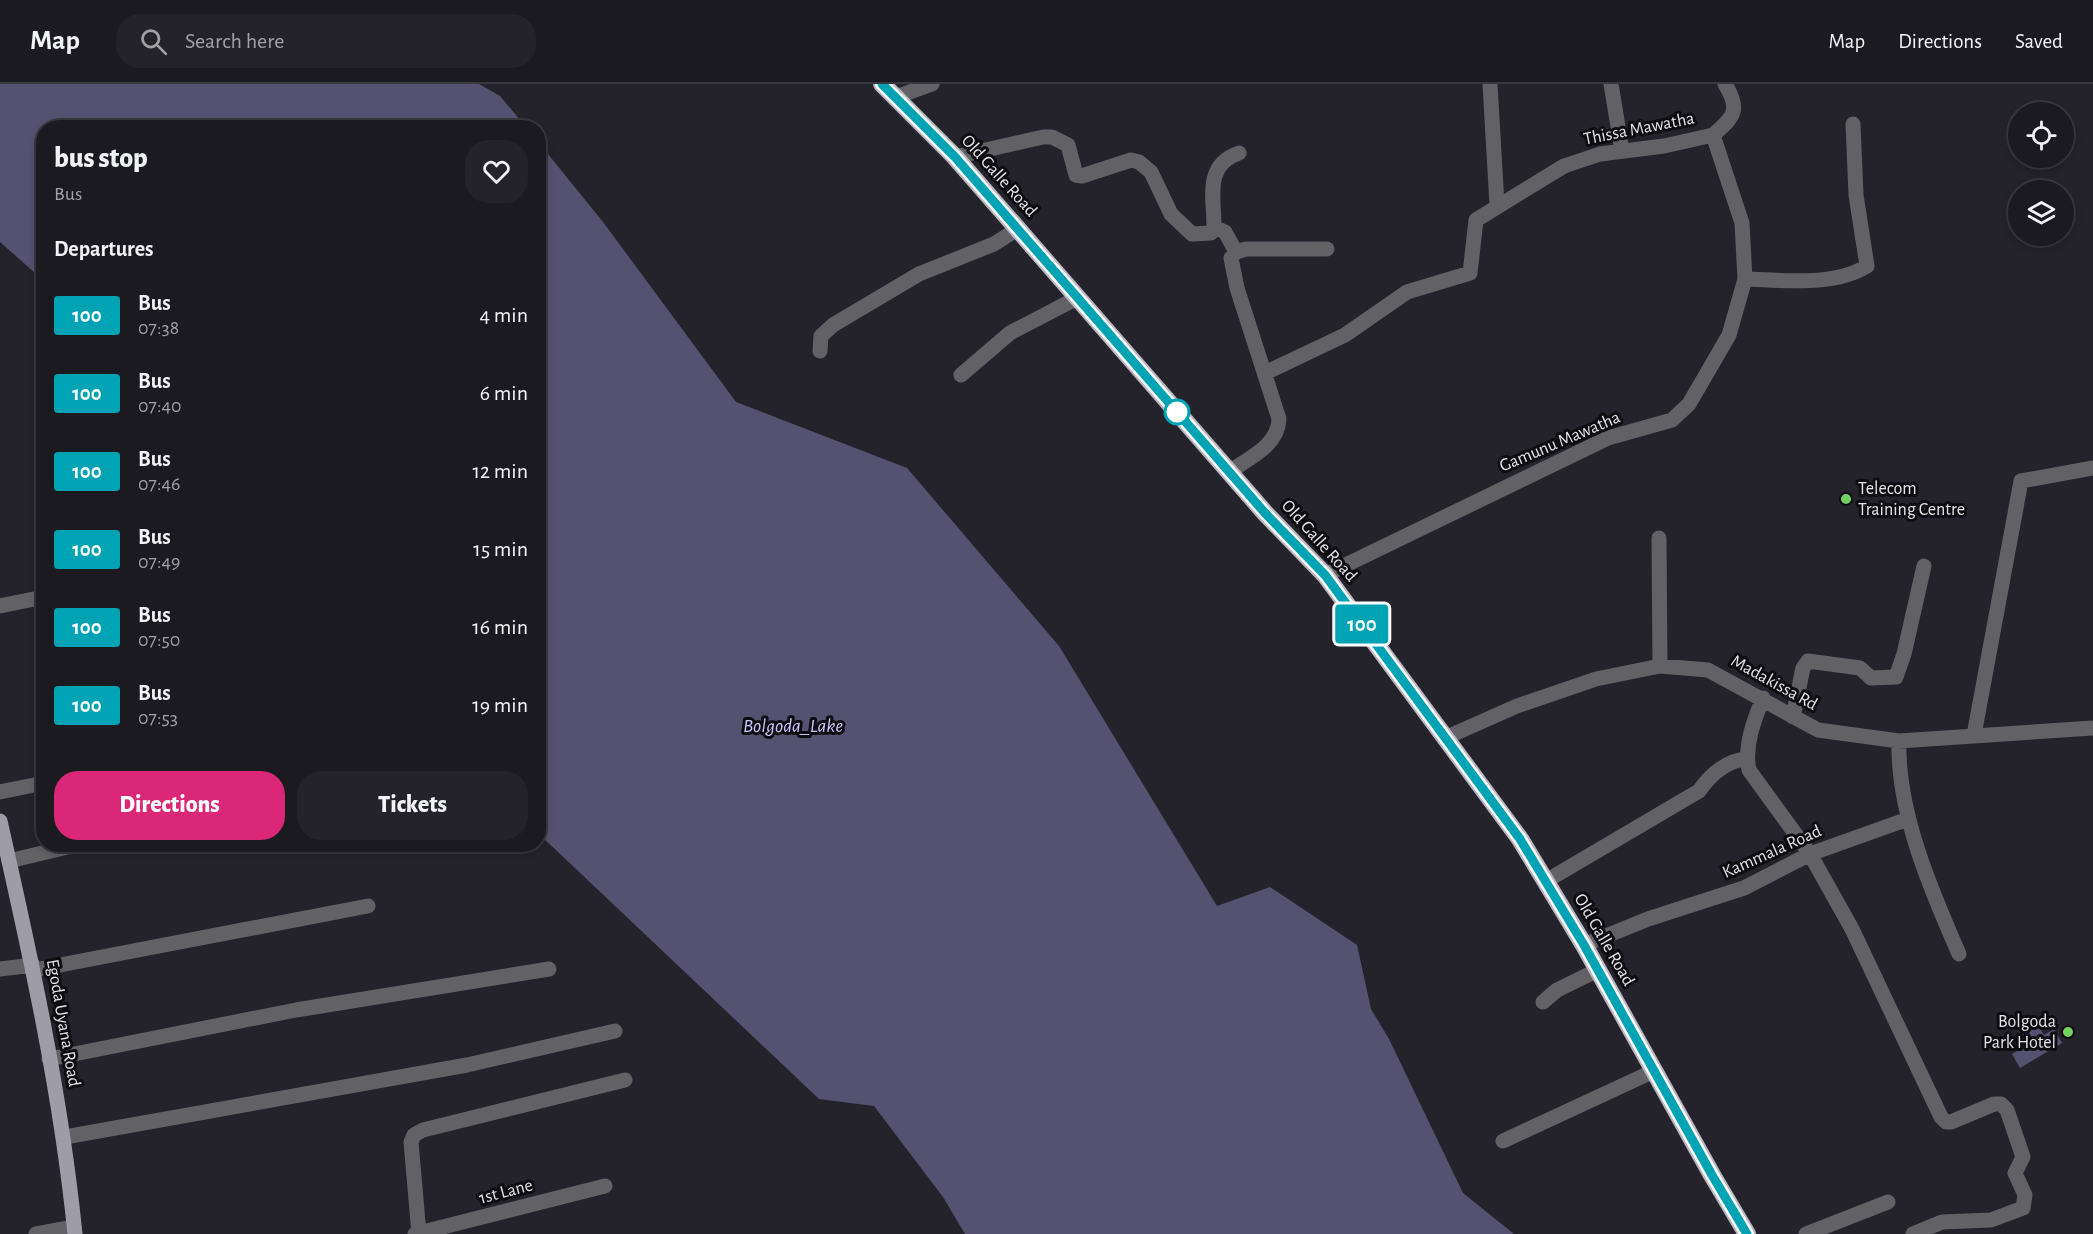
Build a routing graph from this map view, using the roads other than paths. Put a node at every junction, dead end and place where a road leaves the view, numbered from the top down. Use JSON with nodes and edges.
{"nodes":[{"id":1,"x":882,"y":84,"type":"edge"},
{"id":2,"x":932,"y":84,"type":"edge"},
{"id":3,"x":1490,"y":84,"type":"edge"},
{"id":4,"x":1611,"y":84,"type":"edge"},
{"id":5,"x":1725,"y":84,"type":"edge"},
{"id":6,"x":896,"y":97,"type":"junction"},
{"id":7,"x":1853,"y":124,"type":"dead end"},
{"id":8,"x":1713,"y":135,"type":"junction"},
{"id":9,"x":1622,"y":151,"type":"junction"},
{"id":10,"x":1239,"y":153,"type":"dead end"},
{"id":11,"x":955,"y":157,"type":"junction"},
{"id":12,"x":1497,"y":205,"type":"junction"},
{"id":13,"x":1214,"y":227,"type":"junction"},
{"id":14,"x":1019,"y":228,"type":"junction"},
{"id":15,"x":1327,"y":249,"type":"dead end"},
{"id":16,"x":1236,"y":252,"type":"junction"},
{"id":17,"x":1745,"y":279,"type":"junction"},
{"id":18,"x":1077,"y":298,"type":"junction"},
{"id":19,"x":820,"y":351,"type":"dead end"},
{"id":20,"x":1265,"y":373,"type":"junction"},
{"id":21,"x":961,"y":375,"type":"dead end"},
{"id":22,"x":2093,"y":468,"type":"edge"},
{"id":23,"x":1229,"y":472,"type":"junction"},
{"id":24,"x":1659,"y":538,"type":"dead end"},
{"id":25,"x":1924,"y":566,"type":"dead end"},
{"id":26,"x":1325,"y":575,"type":"junction"},
{"id":27,"x":36,"y":599,"type":"edge"},
{"id":28,"x":0,"y":606,"type":"edge"},
{"id":29,"x":1660,"y":666,"type":"junction"},
{"id":30,"x":1763,"y":698,"type":"junction"},
{"id":31,"x":1793,"y":717,"type":"junction"},
{"id":32,"x":2093,"y":728,"type":"edge"},
{"id":33,"x":1974,"y":735,"type":"junction"},
{"id":34,"x":1447,"y":737,"type":"junction"},
{"id":35,"x":1899,"y":741,"type":"junction"},
{"id":36,"x":1747,"y":759,"type":"junction"},
{"id":37,"x":36,"y":785,"type":"edge"},
{"id":38,"x":0,"y":792,"type":"edge"},
{"id":39,"x":1908,"y":819,"type":"junction"},
{"id":40,"x":0,"y":821,"type":"edge"},
{"id":41,"x":47,"y":852,"type":"edge"},
{"id":42,"x":1810,"y":854,"type":"junction"},
{"id":43,"x":9,"y":861,"type":"junction"},
{"id":44,"x":1546,"y":881,"type":"junction"},
{"id":45,"x":368,"y":906,"type":"dead end"},
{"id":46,"x":1584,"y":945,"type":"junction"},
{"id":47,"x":1959,"y":954,"type":"dead end"},
{"id":48,"x":34,"y":968,"type":"junction"},
{"id":49,"x":0,"y":969,"type":"edge"},
{"id":50,"x":549,"y":969,"type":"dead end"},
{"id":51,"x":1598,"y":969,"type":"junction"},
{"id":52,"x":1543,"y":1002,"type":"dead end"},
{"id":53,"x":615,"y":1031,"type":"dead end"},
{"id":54,"x":49,"y":1059,"type":"junction"},
{"id":55,"x":1654,"y":1071,"type":"junction"},
{"id":56,"x":625,"y":1080,"type":"dead end"},
{"id":57,"x":64,"y":1137,"type":"junction"},
{"id":58,"x":1503,"y":1141,"type":"dead end"},
{"id":59,"x":605,"y":1186,"type":"dead end"},
{"id":60,"x":1888,"y":1202,"type":"dead end"},
{"id":61,"x":75,"y":1231,"type":"edge"},
{"id":62,"x":36,"y":1234,"type":"edge"},
{"id":63,"x":417,"y":1234,"type":"edge"},
{"id":64,"x":1748,"y":1234,"type":"edge"},
{"id":65,"x":1806,"y":1234,"type":"edge"},
{"id":66,"x":1913,"y":1234,"type":"edge"}],
"edges":[{"from":1,"to":6,"type":"highway","name":"Old Galle Road"},
{"from":2,"to":6,"type":"street"},
{"from":3,"to":12,"type":"street"},
{"from":4,"to":9,"type":"street"},
{"from":5,"to":8,"type":"street"},
{"from":6,"to":11,"type":"highway","name":"Old Galle Road"},
{"from":7,"to":17,"type":"street"},
{"from":8,"to":9,"type":"street","name":"Thissa Mawatha"},
{"from":8,"to":17,"type":"street","name":"Gamunu Mawatha"},
{"from":9,"to":12,"type":"street","name":"Thissa Mawatha"},
{"from":10,"to":13,"type":"street"},
{"from":11,"to":13,"type":"street"},
{"from":11,"to":14,"type":"highway","name":"Old Galle Road"},
{"from":12,"to":20,"type":"street","name":"Thissa Mawatha"},
{"from":13,"to":16,"type":"street"},
{"from":14,"to":18,"type":"highway","name":"Old Galle Road"},
{"from":14,"to":19,"type":"street"},
{"from":15,"to":16,"type":"street"},
{"from":16,"to":20,"type":"street"},
{"from":17,"to":26,"type":"street","name":"Gamunu Mawatha"},
{"from":18,"to":21,"type":"street"},
{"from":18,"to":23,"type":"highway","name":"Old Galle Road"},
{"from":20,"to":23,"type":"street"},
{"from":22,"to":33,"type":"street"},
{"from":23,"to":26,"type":"highway","name":"Old Galle Road"},
{"from":24,"to":29,"type":"street"},
{"from":25,"to":31,"type":"street"},
{"from":26,"to":34,"type":"highway","name":"Old Galle Road"},
{"from":27,"to":28,"type":"street"},
{"from":29,"to":30,"type":"street","name":"Madakissa Rd"},
{"from":29,"to":34,"type":"street","name":"Madakissa Rd"},
{"from":30,"to":31,"type":"street","name":"Madakissa Rd"},
{"from":30,"to":36,"type":"street"},
{"from":31,"to":35,"type":"street","name":"Madakissa Rd"},
{"from":32,"to":33,"type":"street","name":"Madakissa Rd"},
{"from":33,"to":35,"type":"street","name":"Madakissa Rd"},
{"from":34,"to":44,"type":"highway","name":"Old Galle Road"},
{"from":35,"to":39,"type":"street"},
{"from":36,"to":42,"type":"street"},
{"from":36,"to":44,"type":"street"},
{"from":37,"to":38,"type":"street"},
{"from":39,"to":42,"type":"street","name":"Kammala Road"},
{"from":39,"to":47,"type":"street"},
{"from":40,"to":43,"type":"main road","name":"Egoda Uyana Road"},
{"from":41,"to":43,"type":"street"},
{"from":42,"to":46,"type":"street","name":"Kammala Road"},
{"from":42,"to":66,"type":"street"},
{"from":43,"to":48,"type":"main road","name":"Egoda Uyana Road"},
{"from":44,"to":46,"type":"highway","name":"Old Galle Road"},
{"from":45,"to":48,"type":"street"},
{"from":46,"to":51,"type":"highway","name":"Old Galle Road"},
{"from":48,"to":49,"type":"street"},
{"from":48,"to":54,"type":"main road","name":"Egoda Uyana Road"},
{"from":50,"to":54,"type":"street"},
{"from":51,"to":52,"type":"street"},
{"from":51,"to":55,"type":"highway","name":"Old Galle Road"},
{"from":53,"to":57,"type":"street"},
{"from":54,"to":57,"type":"main road","name":"Egoda Uyana Road"},
{"from":55,"to":58,"type":"street"},
{"from":55,"to":64,"type":"highway","name":"Old Galle Road"},
{"from":56,"to":63,"type":"street"},
{"from":57,"to":61,"type":"main road","name":"Egoda Uyana Road"},
{"from":59,"to":63,"type":"street","name":"1st Lane"},
{"from":60,"to":65,"type":"street"},
{"from":61,"to":62,"type":"street"}]}
